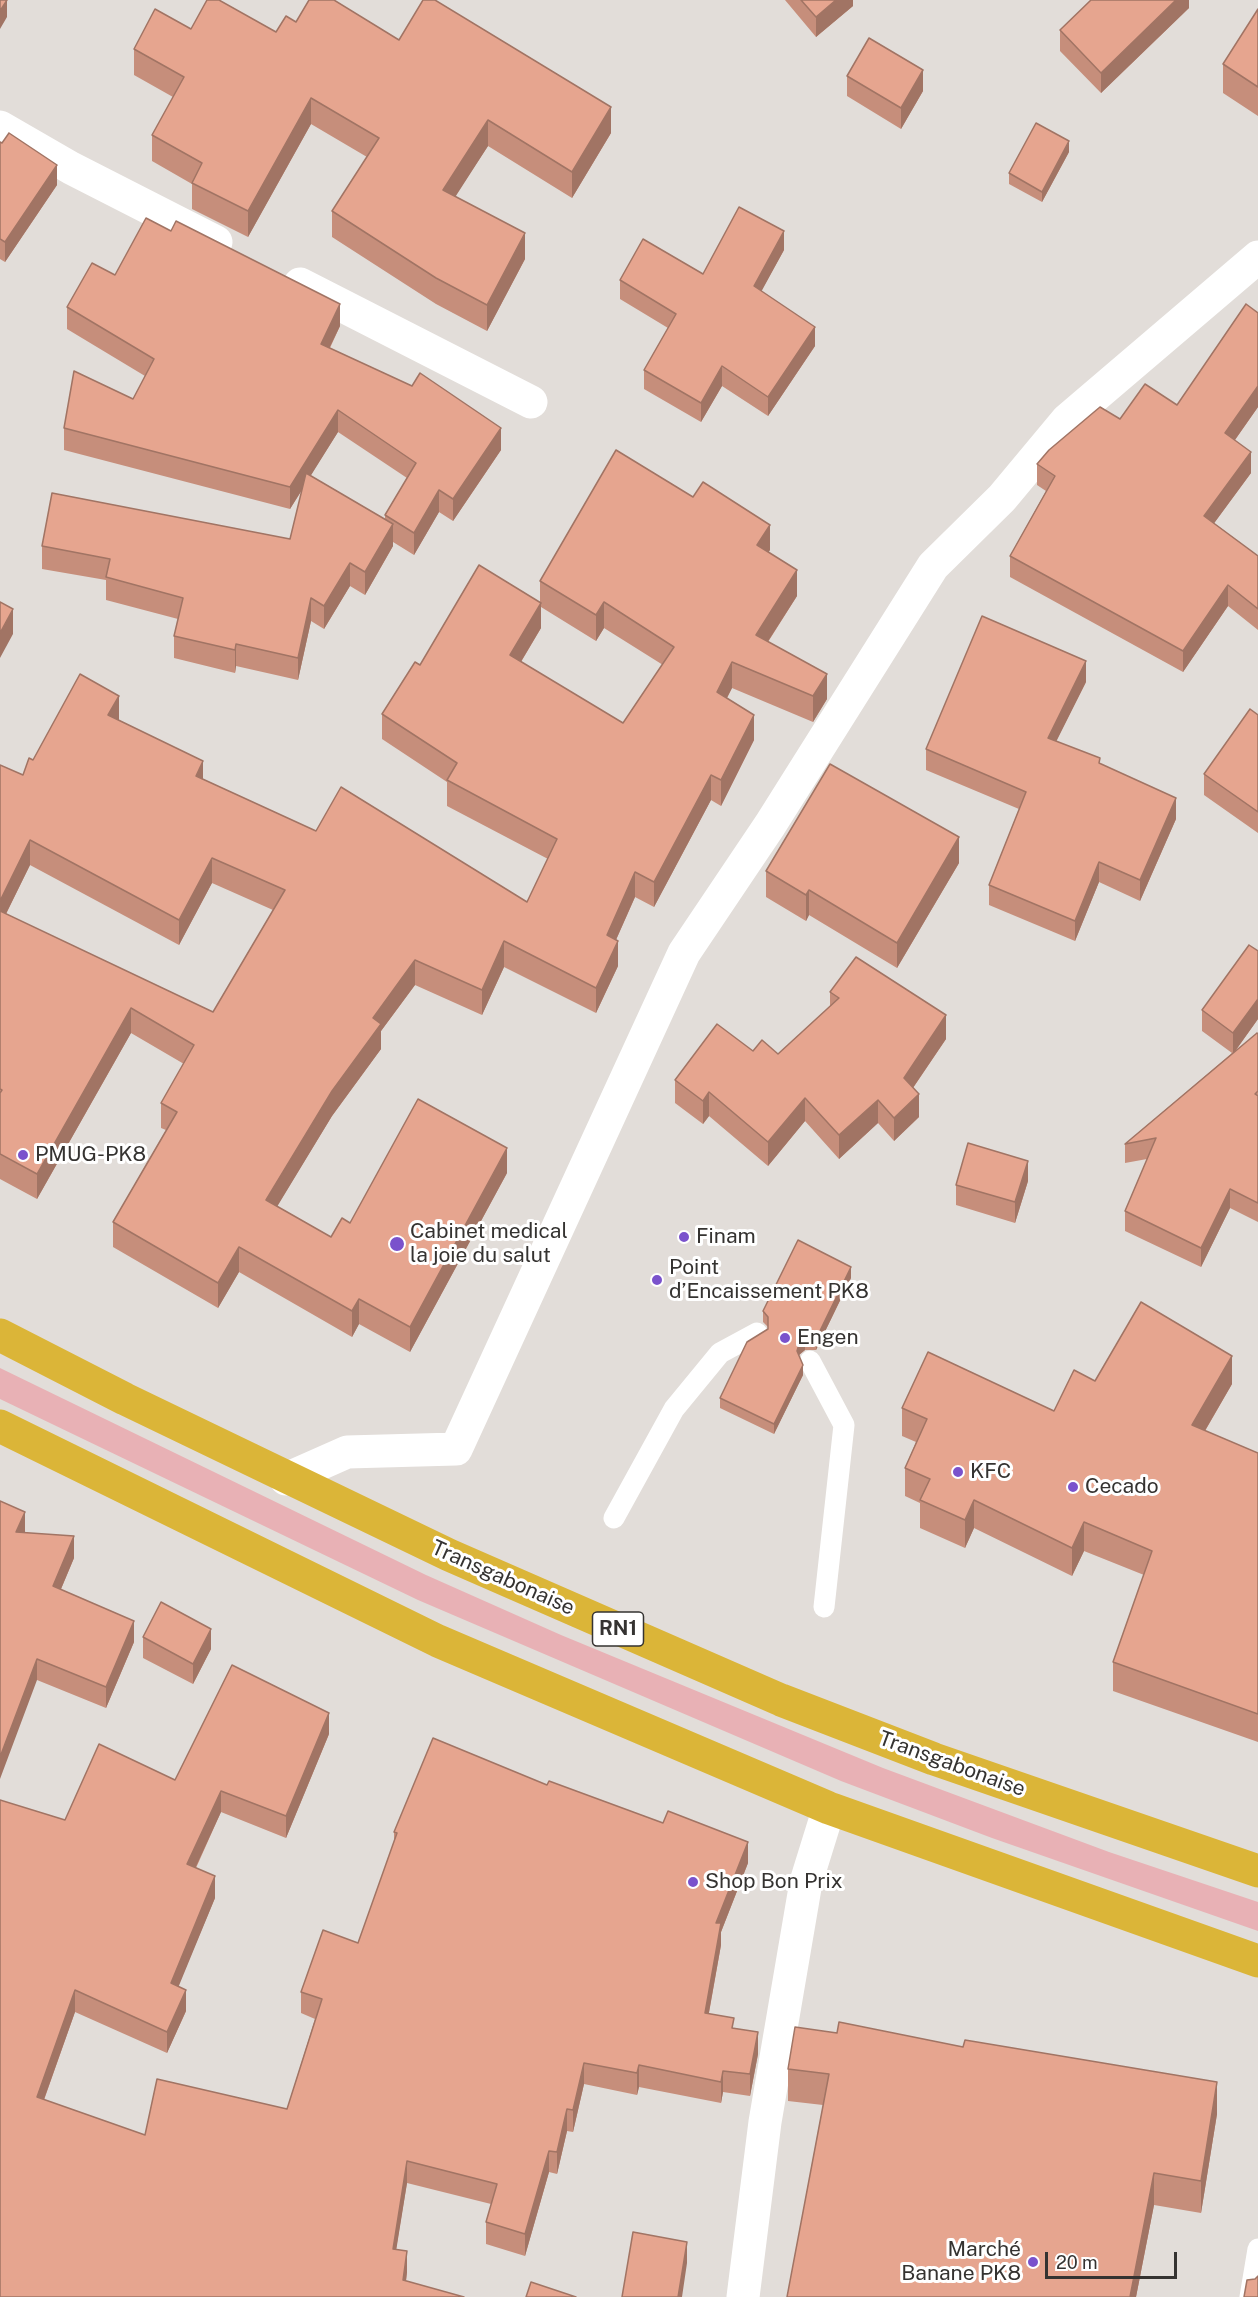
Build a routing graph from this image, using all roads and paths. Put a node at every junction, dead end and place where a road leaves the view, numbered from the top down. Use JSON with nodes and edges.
{"nodes":[{"id":1,"x":0,"y":127,"type":"edge"},
{"id":2,"x":238,"y":253,"type":"edge"},
{"id":3,"x":1258,"y":257,"type":"edge"},
{"id":4,"x":269,"y":269,"type":"edge"},
{"id":5,"x":531,"y":402,"type":"dead end"},
{"id":6,"x":757,"y":1334,"type":"edge"},
{"id":7,"x":0,"y":1335,"type":"edge"},
{"id":8,"x":810,"y":1361,"type":"dead end"},
{"id":9,"x":0,"y":1426,"type":"edge"},
{"id":10,"x":286,"y":1479,"type":"junction"},
{"id":11,"x":614,"y":1518,"type":"dead end"},
{"id":12,"x":824,"y":1607,"type":"dead end"},
{"id":13,"x":829,"y":1808,"type":"junction"},
{"id":14,"x":1258,"y":1871,"type":"edge"},
{"id":15,"x":1258,"y":1961,"type":"edge"},
{"id":16,"x":1258,"y":2249,"type":"edge"},
{"id":17,"x":743,"y":2297,"type":"edge"},
{"id":18,"x":1250,"y":2297,"type":"edge"}],
"edges":[{"from":1,"to":2,"type":"street"},
{"from":3,"to":10,"type":"street"},
{"from":4,"to":5,"type":"street"},
{"from":6,"to":11,"type":"lane"},
{"from":7,"to":10,"type":"highway","name":"Transgabonaise","number":"RN1"},
{"from":8,"to":12,"type":"lane"},
{"from":9,"to":13,"type":"highway"},
{"from":10,"to":14,"type":"highway","name":"Transgabonaise","number":"RN1"},
{"from":13,"to":15,"type":"highway"},
{"from":13,"to":17,"type":"street"},
{"from":16,"to":18,"type":"lane"}]}
